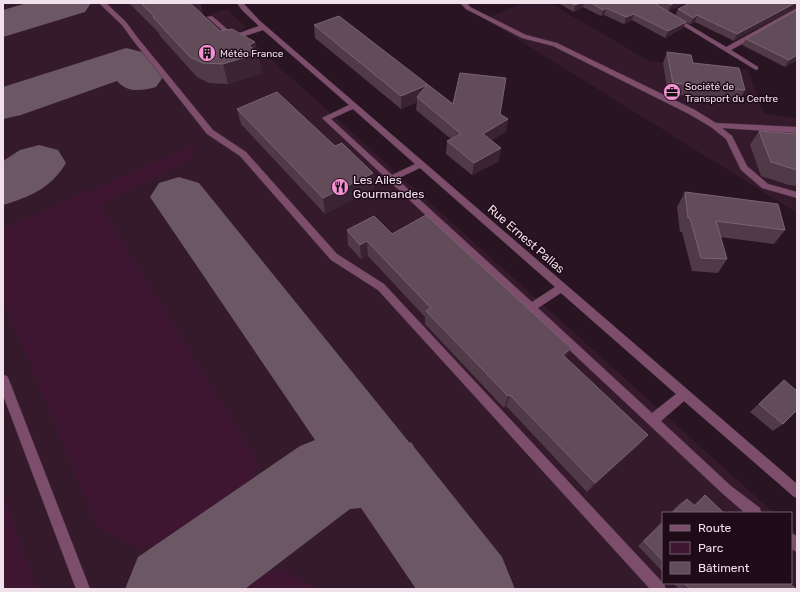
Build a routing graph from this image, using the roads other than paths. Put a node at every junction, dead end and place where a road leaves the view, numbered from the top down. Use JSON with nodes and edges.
{"nodes":[{"id":1,"x":102,"y":3,"type":"edge"},
{"id":2,"x":240,"y":3,"type":"edge"},
{"id":3,"x":463,"y":3,"type":"edge"},
{"id":4,"x":797,"y":10,"type":"edge"},
{"id":5,"x":669,"y":13,"type":"edge"},
{"id":6,"x":210,"y":16,"type":"dead end"},
{"id":7,"x":264,"y":27,"type":"junction"},
{"id":8,"x":726,"y":50,"type":"junction"},
{"id":9,"x":756,"y":68,"type":"dead end"},
{"id":10,"x":354,"y":106,"type":"junction"},
{"id":11,"x":714,"y":125,"type":"junction"},
{"id":12,"x":797,"y":130,"type":"edge"},
{"id":13,"x":421,"y":164,"type":"junction"},
{"id":14,"x":391,"y":179,"type":"junction"},
{"id":15,"x":797,"y":195,"type":"edge"},
{"id":16,"x":562,"y":287,"type":"junction"},
{"id":17,"x":531,"y":308,"type":"junction"},
{"id":18,"x":3,"y":380,"type":"edge"},
{"id":19,"x":684,"y":394,"type":"junction"},
{"id":20,"x":653,"y":420,"type":"junction"},
{"id":21,"x":797,"y":492,"type":"edge"},
{"id":22,"x":754,"y":512,"type":"edge"},
{"id":23,"x":83,"y":589,"type":"edge"},
{"id":24,"x":659,"y":589,"type":"edge"}],
"edges":[{"from":1,"to":24,"type":"street"},
{"from":2,"to":7,"type":"street","name":"Rue Ernest Pallas"},
{"from":3,"to":11,"type":"street"},
{"from":4,"to":8,"type":"street"},
{"from":5,"to":8,"type":"street"},
{"from":6,"to":7,"type":"street"},
{"from":7,"to":10,"type":"street","name":"Rue Ernest Pallas"},
{"from":8,"to":9,"type":"street"},
{"from":10,"to":13,"type":"street","name":"Rue Ernest Pallas"},
{"from":10,"to":14,"type":"street"},
{"from":11,"to":12,"type":"street"},
{"from":11,"to":15,"type":"street"},
{"from":13,"to":14,"type":"street"},
{"from":13,"to":16,"type":"street","name":"Rue Ernest Pallas"},
{"from":14,"to":17,"type":"street"},
{"from":16,"to":17,"type":"street"},
{"from":16,"to":19,"type":"street","name":"Rue Ernest Pallas"},
{"from":17,"to":20,"type":"street"},
{"from":18,"to":23,"type":"street"},
{"from":19,"to":20,"type":"street"},
{"from":19,"to":21,"type":"street","name":"Rue Ernest Pallas"},
{"from":20,"to":22,"type":"street"}]}
